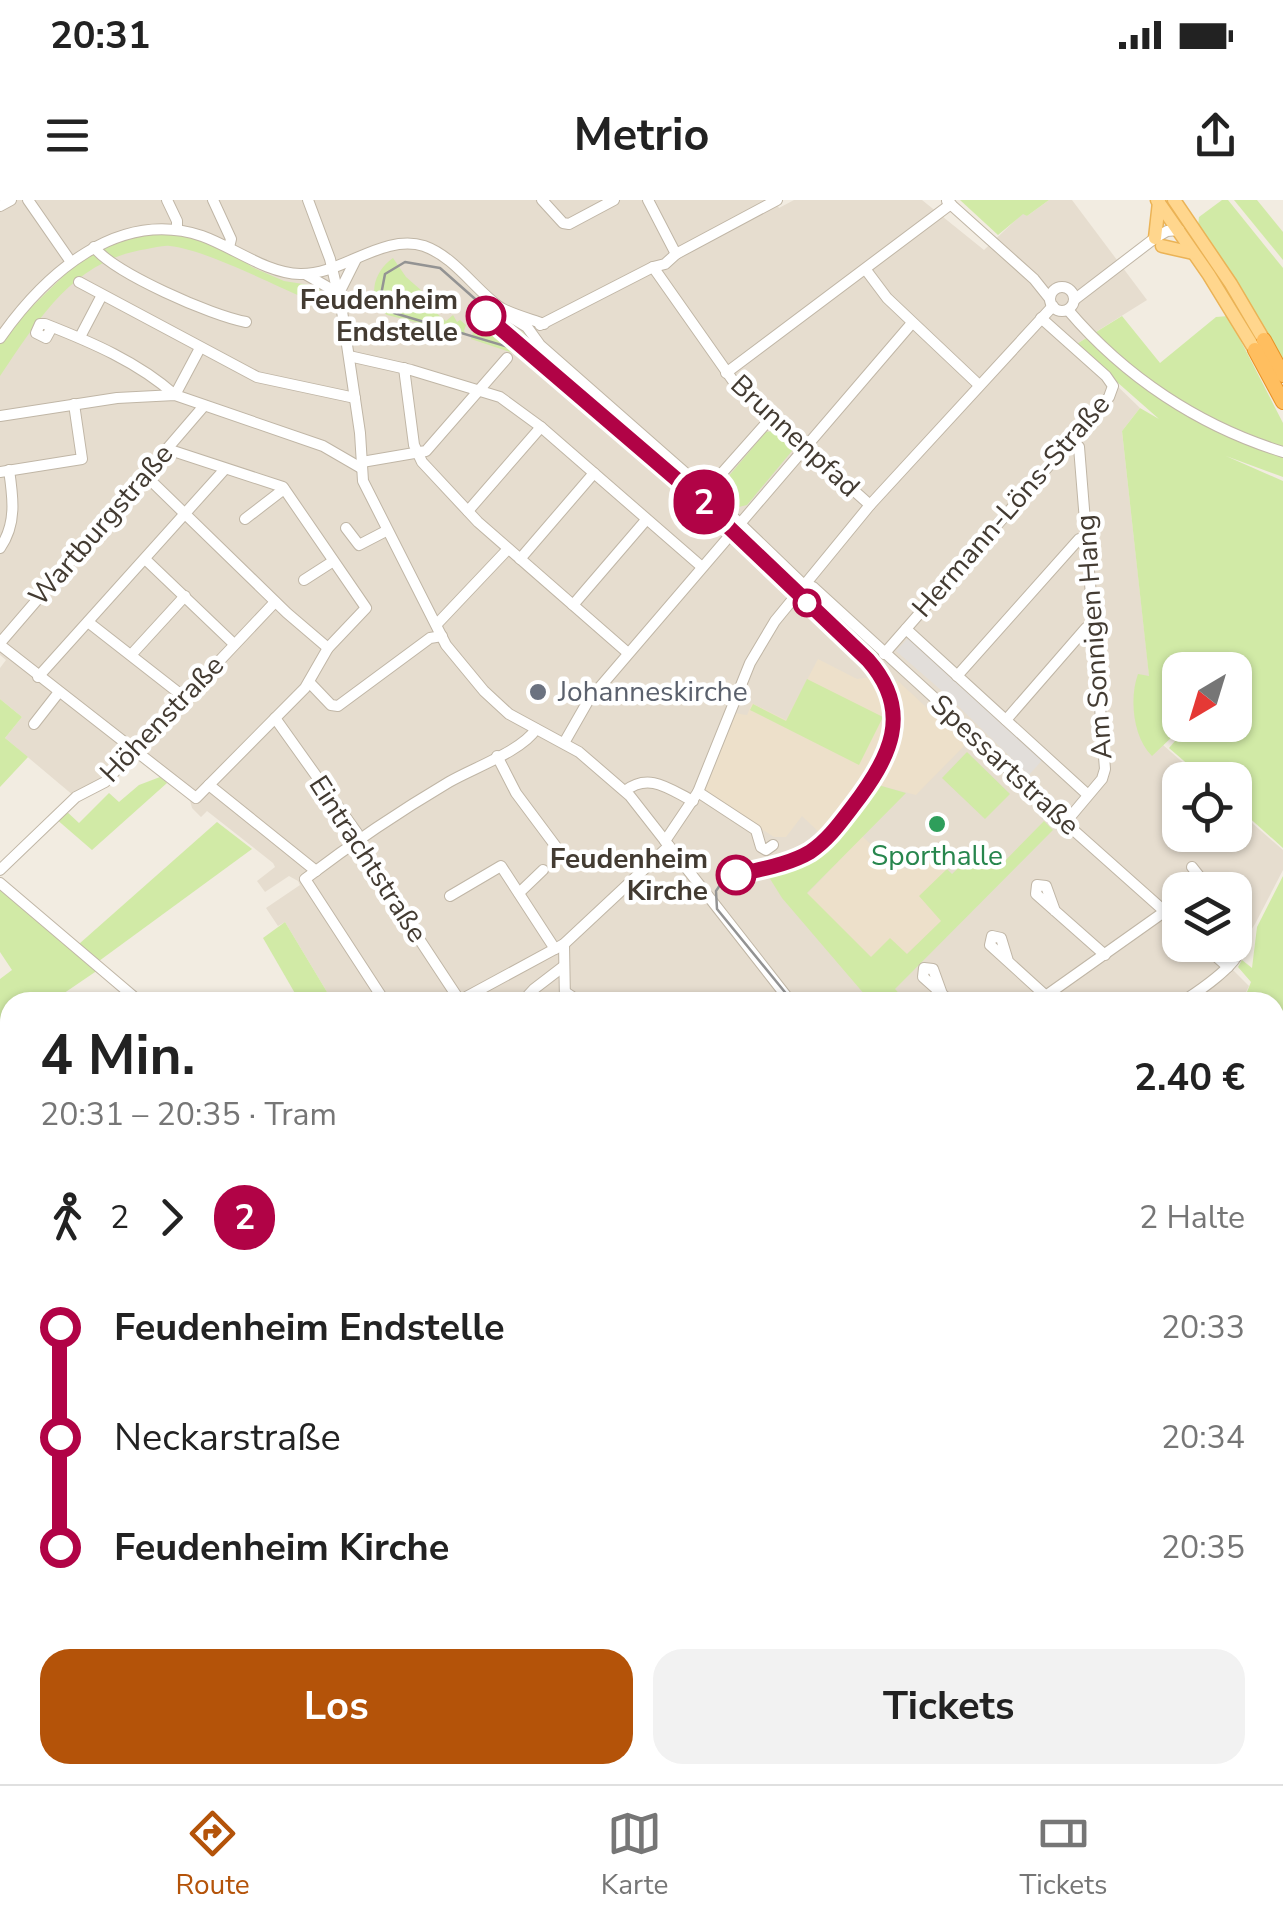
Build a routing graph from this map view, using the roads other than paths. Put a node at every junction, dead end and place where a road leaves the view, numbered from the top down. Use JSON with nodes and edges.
{"nodes":[{"id":1,"x":11,"y":200,"type":"edge"},
{"id":2,"x":28,"y":200,"type":"edge"},
{"id":3,"x":167,"y":200,"type":"edge"},
{"id":4,"x":213,"y":200,"type":"edge"},
{"id":5,"x":308,"y":200,"type":"edge"},
{"id":6,"x":542,"y":200,"type":"edge"},
{"id":7,"x":614,"y":200,"type":"edge"},
{"id":8,"x":648,"y":200,"type":"edge"},
{"id":9,"x":777,"y":200,"type":"edge"},
{"id":10,"x":1174,"y":200,"type":"edge"},
{"id":11,"x":1158,"y":201,"type":"edge"},
{"id":12,"x":949,"y":202,"type":"edge"},
{"id":13,"x":0,"y":206,"type":"edge"},
{"id":14,"x":1187,"y":226,"type":"junction"},
{"id":15,"x":177,"y":230,"type":"junction"},
{"id":16,"x":1158,"y":242,"type":"junction"},
{"id":17,"x":325,"y":245,"type":"junction"},
{"id":18,"x":94,"y":246,"type":"junction"},
{"id":19,"x":229,"y":247,"type":"junction"},
{"id":20,"x":676,"y":254,"type":"junction"},
{"id":21,"x":1195,"y":254,"type":"junction"},
{"id":22,"x":356,"y":259,"type":"junction"},
{"id":23,"x":71,"y":262,"type":"junction"},
{"id":24,"x":653,"y":267,"type":"junction"},
{"id":25,"x":332,"y":268,"type":"junction"},
{"id":26,"x":866,"y":270,"type":"junction"},
{"id":27,"x":304,"y":274,"type":"junction"},
{"id":28,"x":79,"y":282,"type":"dead end"},
{"id":29,"x":338,"y":294,"type":"junction"},
{"id":30,"x":102,"y":295,"type":"junction"},
{"id":31,"x":1053,"y":298,"type":"junction"},
{"id":32,"x":1071,"y":300,"type":"junction"},
{"id":33,"x":501,"y":307,"type":"junction"},
{"id":34,"x":1041,"y":318,"type":"junction"},
{"id":35,"x":246,"y":322,"type":"dead end"},
{"id":36,"x":544,"y":324,"type":"junction"},
{"id":37,"x":912,"y":324,"type":"junction"},
{"id":38,"x":52,"y":327,"type":"dead end"},
{"id":39,"x":2,"y":331,"type":"edge"},
{"id":40,"x":531,"y":332,"type":"junction"},
{"id":41,"x":80,"y":337,"type":"junction"},
{"id":42,"x":1259,"y":345,"type":"junction"},
{"id":43,"x":200,"y":348,"type":"junction"},
{"id":44,"x":549,"y":353,"type":"junction"},
{"id":45,"x":349,"y":356,"type":"junction"},
{"id":46,"x":507,"y":358,"type":"dead end"},
{"id":47,"x":404,"y":368,"type":"junction"},
{"id":48,"x":726,"y":373,"type":"junction"},
{"id":49,"x":1283,"y":375,"type":"edge"},
{"id":50,"x":979,"y":386,"type":"junction"},
{"id":51,"x":480,"y":388,"type":"junction"},
{"id":52,"x":175,"y":395,"type":"junction"},
{"id":53,"x":356,"y":398,"type":"junction"},
{"id":54,"x":1283,"y":402,"type":"edge"},
{"id":55,"x":74,"y":404,"type":"junction"},
{"id":56,"x":203,"y":408,"type":"junction"},
{"id":57,"x":0,"y":416,"type":"edge"},
{"id":58,"x":770,"y":419,"type":"junction"},
{"id":59,"x":541,"y":426,"type":"junction"},
{"id":60,"x":1073,"y":440,"type":"junction"},
{"id":61,"x":804,"y":448,"type":"junction"},
{"id":62,"x":167,"y":449,"type":"junction"},
{"id":63,"x":1283,"y":452,"type":"edge"},
{"id":64,"x":418,"y":454,"type":"junction"},
{"id":65,"x":362,"y":465,"type":"junction"},
{"id":66,"x":224,"y":468,"type":"junction"},
{"id":67,"x":4,"y":471,"type":"edge"},
{"id":68,"x":594,"y":473,"type":"junction"},
{"id":69,"x":145,"y":475,"type":"junction"},
{"id":70,"x":284,"y":488,"type":"junction"},
{"id":71,"x":706,"y":491,"type":"junction"},
{"id":72,"x":870,"y":506,"type":"junction"},
{"id":73,"x":468,"y":511,"type":"junction"},
{"id":74,"x":184,"y":514,"type":"junction"},
{"id":75,"x":244,"y":519,"type":"dead end"},
{"id":76,"x":646,"y":520,"type":"junction"},
{"id":77,"x":739,"y":524,"type":"junction"},
{"id":78,"x":346,"y":528,"type":"dead end"},
{"id":79,"x":386,"y":531,"type":"junction"},
{"id":80,"x":1087,"y":537,"type":"junction"},
{"id":81,"x":0,"y":548,"type":"edge"},
{"id":82,"x":508,"y":549,"type":"junction"},
{"id":83,"x":145,"y":559,"type":"junction"},
{"id":84,"x":520,"y":559,"type":"junction"},
{"id":85,"x":332,"y":562,"type":"junction"},
{"id":86,"x":702,"y":567,"type":"junction"},
{"id":87,"x":304,"y":580,"type":"dead end"},
{"id":88,"x":803,"y":584,"type":"junction"},
{"id":89,"x":185,"y":596,"type":"junction"},
{"id":90,"x":275,"y":602,"type":"junction"},
{"id":91,"x":573,"y":605,"type":"junction"},
{"id":92,"x":88,"y":622,"type":"junction"},
{"id":93,"x":1093,"y":626,"type":"junction"},
{"id":94,"x":906,"y":629,"type":"junction"},
{"id":95,"x":440,"y":630,"type":"junction"},
{"id":96,"x":0,"y":644,"type":"edge"},
{"id":97,"x":234,"y":644,"type":"junction"},
{"id":98,"x":328,"y":648,"type":"junction"},
{"id":99,"x":628,"y":653,"type":"junction"},
{"id":100,"x":131,"y":654,"type":"junction"},
{"id":101,"x":884,"y":654,"type":"junction"},
{"id":102,"x":957,"y":676,"type":"junction"},
{"id":103,"x":38,"y":677,"type":"junction"},
{"id":104,"x":309,"y":682,"type":"junction"},
{"id":105,"x":59,"y":692,"type":"junction"},
{"id":106,"x":184,"y":697,"type":"junction"},
{"id":107,"x":274,"y":718,"type":"junction"},
{"id":108,"x":1006,"y":720,"type":"junction"},
{"id":109,"x":34,"y":724,"type":"dead end"},
{"id":110,"x":536,"y":729,"type":"junction"},
{"id":111,"x":564,"y":743,"type":"junction"},
{"id":112,"x":133,"y":750,"type":"junction"},
{"id":113,"x":497,"y":756,"type":"junction"},
{"id":114,"x":209,"y":786,"type":"junction"},
{"id":115,"x":626,"y":792,"type":"junction"},
{"id":116,"x":1088,"y":795,"type":"junction"},
{"id":117,"x":695,"y":796,"type":"junction"},
{"id":118,"x":1065,"y":822,"type":"junction"},
{"id":119,"x":756,"y":830,"type":"dead end"},
{"id":120,"x":359,"y":840,"type":"junction"},
{"id":121,"x":668,"y":844,"type":"junction"},
{"id":122,"x":560,"y":852,"type":"dead end"},
{"id":123,"x":1192,"y":867,"type":"dead end"},
{"id":124,"x":0,"y":870,"type":"edge"},
{"id":125,"x":543,"y":870,"type":"dead end"},
{"id":126,"x":316,"y":871,"type":"junction"},
{"id":127,"x":1196,"y":872,"type":"edge"},
{"id":128,"x":0,"y":883,"type":"edge"},
{"id":129,"x":519,"y":893,"type":"junction"},
{"id":130,"x":450,"y":896,"type":"dead end"},
{"id":131,"x":1055,"y":910,"type":"dead end"},
{"id":132,"x":1162,"y":910,"type":"edge"},
{"id":133,"x":1162,"y":913,"type":"edge"},
{"id":134,"x":560,"y":946,"type":"junction"},
{"id":135,"x":1104,"y":956,"type":"junction"},
{"id":136,"x":1008,"y":961,"type":"dead end"},
{"id":137,"x":1222,"y":962,"type":"edge"},
{"id":138,"x":1231,"y":962,"type":"edge"},
{"id":139,"x":564,"y":966,"type":"junction"},
{"id":140,"x":1228,"y":967,"type":"junction"},
{"id":141,"x":128,"y":992,"type":"edge"},
{"id":142,"x":379,"y":992,"type":"edge"},
{"id":143,"x":452,"y":992,"type":"edge"},
{"id":144,"x":476,"y":992,"type":"edge"},
{"id":145,"x":531,"y":992,"type":"edge"},
{"id":146,"x":565,"y":992,"type":"edge"},
{"id":147,"x":783,"y":992,"type":"edge"},
{"id":148,"x":1036,"y":992,"type":"edge"},
{"id":149,"x":1052,"y":992,"type":"edge"},
{"id":150,"x":1195,"y":992,"type":"edge"}],
"edges":[{"from":1,"to":13,"type":"street"},
{"from":2,"to":23,"type":"street"},
{"from":3,"to":15,"type":"street"},
{"from":4,"to":19,"type":"street"},
{"from":5,"to":17,"type":"street"},
{"from":6,"to":7,"type":"street"},
{"from":8,"to":20,"type":"street"},
{"from":9,"to":20,"type":"street"},
{"from":10,"to":14,"type":"main road"},
{"from":11,"to":14,"type":"main road"},
{"from":11,"to":16,"type":"main road"},
{"from":12,"to":26,"type":"street"},
{"from":12,"to":31,"type":"street"},
{"from":14,"to":16,"type":"street"},
{"from":14,"to":21,"type":"main road"},
{"from":14,"to":42,"type":"main road"},
{"from":15,"to":18,"type":"street"},
{"from":15,"to":19,"type":"street"},
{"from":16,"to":21,"type":"main road"},
{"from":16,"to":32,"type":"street"},
{"from":17,"to":22,"type":"street"},
{"from":17,"to":25,"type":"street"},
{"from":17,"to":27,"type":"street"},
{"from":18,"to":23,"type":"street"},
{"from":18,"to":35,"type":"street"},
{"from":19,"to":27,"type":"street"},
{"from":20,"to":24,"type":"street"},
{"from":21,"to":42,"type":"main road"},
{"from":22,"to":25,"type":"street","name":"Spessartstraße"},
{"from":22,"to":29,"type":"street"},
{"from":22,"to":33,"type":"street","name":"Spessartstraße"},
{"from":23,"to":39,"type":"street"},
{"from":24,"to":36,"type":"street"},
{"from":24,"to":48,"type":"street","name":"Brunnenpfad"},
{"from":25,"to":27,"type":"street","name":"Spessartstraße"},
{"from":25,"to":29,"type":"street"},
{"from":26,"to":37,"type":"street"},
{"from":26,"to":48,"type":"street"},
{"from":27,"to":29,"type":"street"},
{"from":28,"to":30,"type":"street"},
{"from":29,"to":45,"type":"street"},
{"from":30,"to":41,"type":"street"},
{"from":30,"to":43,"type":"street"},
{"from":31,"to":32,"type":"street"},
{"from":31,"to":32,"type":"street"},
{"from":31,"to":34,"type":"street"},
{"from":32,"to":63,"type":"street"},
{"from":33,"to":36,"type":"street"},
{"from":33,"to":40,"type":"street","name":"Spessartstraße"},
{"from":34,"to":50,"type":"street"},
{"from":34,"to":60,"type":"street","name":"Hermann-Löns-Straße"},
{"from":36,"to":40,"type":"street"},
{"from":36,"to":44,"type":"street"},
{"from":37,"to":50,"type":"street"},
{"from":37,"to":61,"type":"street"},
{"from":38,"to":41,"type":"street"},
{"from":40,"to":44,"type":"street","name":"Spessartstraße"},
{"from":41,"to":52,"type":"street"},
{"from":42,"to":49,"type":"highway"},
{"from":42,"to":54,"type":"highway"},
{"from":43,"to":52,"type":"street"},
{"from":43,"to":53,"type":"street"},
{"from":44,"to":71,"type":"street","name":"Spessartstraße"},
{"from":45,"to":47,"type":"street"},
{"from":45,"to":53,"type":"street"},
{"from":46,"to":51,"type":"street"},
{"from":47,"to":51,"type":"street"},
{"from":47,"to":64,"type":"street"},
{"from":48,"to":58,"type":"street","name":"Brunnenpfad"},
{"from":50,"to":72,"type":"street"},
{"from":51,"to":59,"type":"street"},
{"from":51,"to":64,"type":"street"},
{"from":52,"to":55,"type":"street"},
{"from":52,"to":56,"type":"street"},
{"from":53,"to":65,"type":"street"},
{"from":55,"to":57,"type":"street"},
{"from":55,"to":67,"type":"street"},
{"from":56,"to":62,"type":"street","name":"Wartburgstraße"},
{"from":56,"to":65,"type":"street"},
{"from":58,"to":61,"type":"street","name":"Brunnenpfad"},
{"from":58,"to":71,"type":"street"},
{"from":59,"to":68,"type":"street"},
{"from":59,"to":73,"type":"street"},
{"from":60,"to":80,"type":"street","name":"Am Sonnigen Hang"},
{"from":60,"to":94,"type":"street","name":"Hermann-Löns-Straße"},
{"from":61,"to":72,"type":"street","name":"Brunnenpfad"},
{"from":61,"to":77,"type":"street"},
{"from":62,"to":66,"type":"street"},
{"from":62,"to":69,"type":"street","name":"Wartburgstraße"},
{"from":64,"to":65,"type":"street"},
{"from":64,"to":73,"type":"street"},
{"from":65,"to":79,"type":"street"},
{"from":66,"to":70,"type":"street"},
{"from":66,"to":74,"type":"street"},
{"from":67,"to":81,"type":"street"},
{"from":68,"to":76,"type":"street"},
{"from":68,"to":84,"type":"street"},
{"from":69,"to":74,"type":"street"},
{"from":69,"to":96,"type":"street","name":"Wartburgstraße"},
{"from":70,"to":75,"type":"street"},
{"from":70,"to":85,"type":"street"},
{"from":71,"to":77,"type":"street","name":"Spessartstraße"},
{"from":72,"to":88,"type":"street"},
{"from":73,"to":82,"type":"street"},
{"from":74,"to":83,"type":"street"},
{"from":74,"to":90,"type":"street"},
{"from":76,"to":86,"type":"street"},
{"from":76,"to":91,"type":"street"},
{"from":77,"to":86,"type":"street"},
{"from":77,"to":88,"type":"street","name":"Spessartstraße"},
{"from":78,"to":79,"type":"street"},
{"from":79,"to":95,"type":"street"},
{"from":80,"to":93,"type":"street","name":"Am Sonnigen Hang"},
{"from":80,"to":102,"type":"street"},
{"from":82,"to":84,"type":"street"},
{"from":82,"to":95,"type":"street"},
{"from":83,"to":89,"type":"street"},
{"from":83,"to":92,"type":"street"},
{"from":84,"to":91,"type":"street"},
{"from":85,"to":87,"type":"street"},
{"from":85,"to":98,"type":"street"},
{"from":86,"to":99,"type":"street"},
{"from":88,"to":101,"type":"street","name":"Spessartstraße"},
{"from":88,"to":117,"type":"street"},
{"from":89,"to":97,"type":"street"},
{"from":89,"to":100,"type":"street"},
{"from":90,"to":97,"type":"street","name":"Höhenstraße"},
{"from":90,"to":98,"type":"street"},
{"from":91,"to":99,"type":"street"},
{"from":92,"to":100,"type":"street"},
{"from":92,"to":103,"type":"street"},
{"from":93,"to":108,"type":"street"},
{"from":93,"to":116,"type":"street","name":"Am Sonnigen Hang"},
{"from":94,"to":101,"type":"street","name":"Hermann-Löns-Straße"},
{"from":94,"to":102,"type":"street"},
{"from":95,"to":104,"type":"street"},
{"from":95,"to":110,"type":"street"},
{"from":96,"to":103,"type":"street"},
{"from":97,"to":106,"type":"street","name":"Höhenstraße"},
{"from":98,"to":104,"type":"street"},
{"from":99,"to":111,"type":"street"},
{"from":100,"to":106,"type":"street"},
{"from":101,"to":118,"type":"street","name":"Spessartstraße"},
{"from":102,"to":108,"type":"street"},
{"from":103,"to":105,"type":"street"},
{"from":104,"to":107,"type":"street"},
{"from":105,"to":109,"type":"street"},
{"from":105,"to":112,"type":"street"},
{"from":106,"to":112,"type":"street","name":"Höhenstraße"},
{"from":107,"to":114,"type":"street"},
{"from":107,"to":120,"type":"street","name":"Eintrachtstraße"},
{"from":108,"to":116,"type":"street"},
{"from":110,"to":111,"type":"street"},
{"from":110,"to":113,"type":"street"},
{"from":111,"to":115,"type":"street"},
{"from":112,"to":114,"type":"street"},
{"from":112,"to":124,"type":"street","name":"Höhenstraße"},
{"from":113,"to":120,"type":"street"},
{"from":113,"to":122,"type":"street"},
{"from":114,"to":126,"type":"street"},
{"from":115,"to":117,"type":"street"},
{"from":115,"to":121,"type":"street"},
{"from":116,"to":118,"type":"street","name":"Am Sonnigen Hang"},
{"from":117,"to":119,"type":"street"},
{"from":117,"to":121,"type":"street"},
{"from":118,"to":132,"type":"street","name":"Spessartstraße"},
{"from":120,"to":126,"type":"street"},
{"from":120,"to":143,"type":"street","name":"Eintrachtstraße"},
{"from":121,"to":134,"type":"street"},
{"from":121,"to":147,"type":"street"},
{"from":123,"to":127,"type":"street"},
{"from":125,"to":129,"type":"street"},
{"from":126,"to":142,"type":"street"},
{"from":128,"to":141,"type":"street"},
{"from":129,"to":130,"type":"street"},
{"from":129,"to":134,"type":"street"},
{"from":131,"to":135,"type":"street"},
{"from":133,"to":135,"type":"street"},
{"from":134,"to":139,"type":"street"},
{"from":134,"to":144,"type":"street"},
{"from":135,"to":149,"type":"street"},
{"from":136,"to":148,"type":"street"},
{"from":137,"to":140,"type":"street"},
{"from":138,"to":140,"type":"street"},
{"from":139,"to":145,"type":"street"},
{"from":139,"to":146,"type":"street"},
{"from":140,"to":150,"type":"street"}]}
